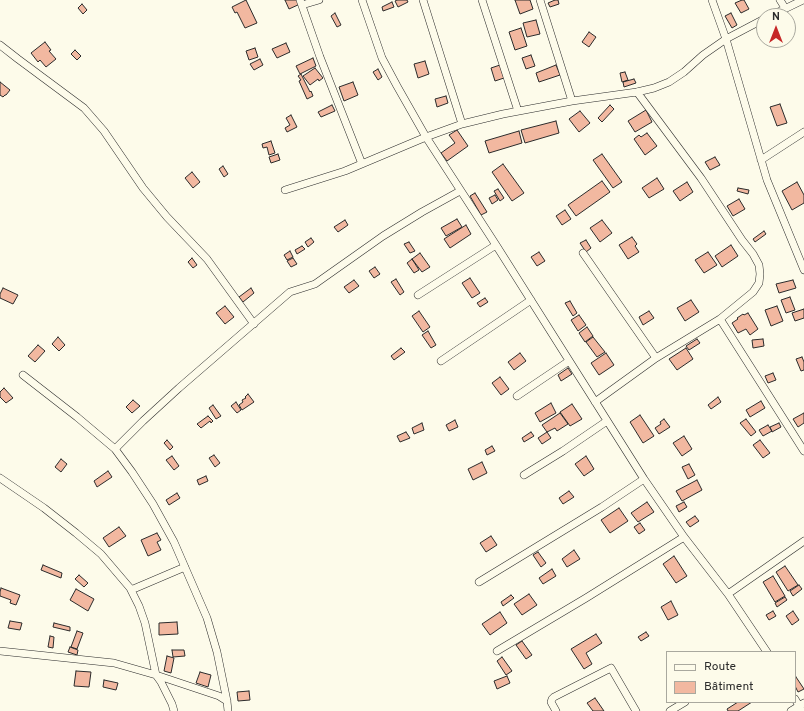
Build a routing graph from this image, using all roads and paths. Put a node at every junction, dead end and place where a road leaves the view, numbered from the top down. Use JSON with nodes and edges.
{"nodes":[{"id":1,"x":319,"y":0,"type":"edge"},
{"id":2,"x":362,"y":0,"type":"edge"},
{"id":3,"x":423,"y":0,"type":"edge"},
{"id":4,"x":482,"y":0,"type":"edge"},
{"id":5,"x":540,"y":0,"type":"edge"},
{"id":6,"x":712,"y":0,"type":"edge"},
{"id":7,"x":780,"y":0,"type":"edge"},
{"id":8,"x":803,"y":0,"type":"edge"},
{"id":9,"x":301,"y":3,"type":"edge"},
{"id":10,"x":785,"y":8,"type":"joint"},
{"id":11,"x":756,"y":23,"type":"edge"},
{"id":12,"x":726,"y":39,"type":"junction"},
{"id":13,"x":0,"y":44,"type":"edge"},
{"id":14,"x":637,"y":92,"type":"junction"},
{"id":15,"x":572,"y":101,"type":"junction"},
{"id":16,"x":518,"y":111,"type":"junction"},
{"id":17,"x":462,"y":124,"type":"junction"},
{"id":18,"x":804,"y":132,"type":"edge"},
{"id":19,"x":426,"y":137,"type":"junction"},
{"id":20,"x":761,"y":160,"type":"junction"},
{"id":21,"x":362,"y":164,"type":"junction"},
{"id":22,"x":285,"y":190,"type":"dead end"},
{"id":23,"x":460,"y":191,"type":"junction"},
{"id":24,"x":496,"y":245,"type":"junction"},
{"id":25,"x":583,"y":253,"type":"dead end"},
{"id":26,"x":804,"y":270,"type":"edge"},
{"id":27,"x":418,"y":295,"type":"dead end"},
{"id":28,"x":531,"y":300,"type":"junction"},
{"id":29,"x":720,"y":319,"type":"junction"},
{"id":30,"x":254,"y":324,"type":"junction"},
{"id":31,"x":656,"y":358,"type":"junction"},
{"id":32,"x":441,"y":361,"type":"dead end"},
{"id":33,"x":569,"y":361,"type":"junction"},
{"id":34,"x":23,"y":375,"type":"dead end"},
{"id":35,"x":517,"y":396,"type":"dead end"},
{"id":36,"x":595,"y":402,"type":"junction"},
{"id":37,"x":607,"y":421,"type":"junction"},
{"id":38,"x":115,"y":449,"type":"junction"},
{"id":39,"x":804,"y":451,"type":"edge"},
{"id":40,"x":524,"y":475,"type":"dead end"},
{"id":41,"x":0,"y":478,"type":"edge"},
{"id":42,"x":644,"y":479,"type":"junction"},
{"id":43,"x":684,"y":537,"type":"junction"},
{"id":44,"x":804,"y":541,"type":"edge"},
{"id":45,"x":186,"y":567,"type":"junction"},
{"id":46,"x":479,"y":582,"type":"dead end"},
{"id":47,"x":131,"y":590,"type":"junction"},
{"id":48,"x":728,"y":594,"type":"junction"},
{"id":49,"x":0,"y":651,"type":"edge"},
{"id":50,"x":497,"y":651,"type":"dead end"},
{"id":51,"x":763,"y":651,"type":"edge"},
{"id":52,"x":156,"y":675,"type":"junction"},
{"id":53,"x":227,"y":701,"type":"junction"},
{"id":54,"x":683,"y":703,"type":"edge"},
{"id":55,"x":800,"y":705,"type":"edge"},
{"id":56,"x":174,"y":711,"type":"edge"},
{"id":57,"x":228,"y":711,"type":"edge"},
{"id":58,"x":556,"y":711,"type":"edge"},
{"id":59,"x":636,"y":711,"type":"edge"},
{"id":60,"x":670,"y":711,"type":"edge"},
{"id":61,"x":791,"y":711,"type":"edge"}],
"edges":[{"from":1,"to":9,"type":"street"},
{"from":2,"to":19,"type":"street"},
{"from":3,"to":17,"type":"street"},
{"from":4,"to":16,"type":"street"},
{"from":5,"to":15,"type":"street"},
{"from":6,"to":12,"type":"street"},
{"from":7,"to":10,"type":"street"},
{"from":8,"to":10,"type":"street"},
{"from":9,"to":21,"type":"street"},
{"from":11,"to":12,"type":"street"},
{"from":12,"to":14,"type":"street"},
{"from":12,"to":20,"type":"street"},
{"from":13,"to":30,"type":"street"},
{"from":14,"to":15,"type":"street"},
{"from":14,"to":29,"type":"street"},
{"from":15,"to":16,"type":"street"},
{"from":16,"to":17,"type":"street"},
{"from":17,"to":19,"type":"street"},
{"from":18,"to":20,"type":"street"},
{"from":19,"to":21,"type":"street"},
{"from":19,"to":23,"type":"street"},
{"from":20,"to":26,"type":"street"},
{"from":21,"to":22,"type":"street"},
{"from":23,"to":24,"type":"street"},
{"from":23,"to":30,"type":"street"},
{"from":24,"to":27,"type":"street"},
{"from":24,"to":28,"type":"street"},
{"from":25,"to":31,"type":"street"},
{"from":28,"to":32,"type":"street"},
{"from":28,"to":33,"type":"street"},
{"from":29,"to":31,"type":"street"},
{"from":29,"to":39,"type":"street"},
{"from":30,"to":38,"type":"street"},
{"from":31,"to":36,"type":"street"},
{"from":33,"to":35,"type":"street"},
{"from":33,"to":36,"type":"street"},
{"from":34,"to":38,"type":"street"},
{"from":36,"to":37,"type":"street"},
{"from":37,"to":40,"type":"street"},
{"from":37,"to":42,"type":"street"},
{"from":38,"to":45,"type":"street"},
{"from":41,"to":47,"type":"street"},
{"from":42,"to":43,"type":"street"},
{"from":42,"to":46,"type":"street"},
{"from":43,"to":48,"type":"street"},
{"from":43,"to":50,"type":"street"},
{"from":44,"to":48,"type":"street"},
{"from":45,"to":47,"type":"street"},
{"from":45,"to":53,"type":"street"},
{"from":47,"to":52,"type":"street"},
{"from":48,"to":51,"type":"street"},
{"from":49,"to":52,"type":"street"},
{"from":52,"to":53,"type":"street"},
{"from":52,"to":56,"type":"street"},
{"from":53,"to":57,"type":"street"},
{"from":54,"to":60,"type":"street"},
{"from":55,"to":61,"type":"street"},
{"from":58,"to":59,"type":"street"}]}
